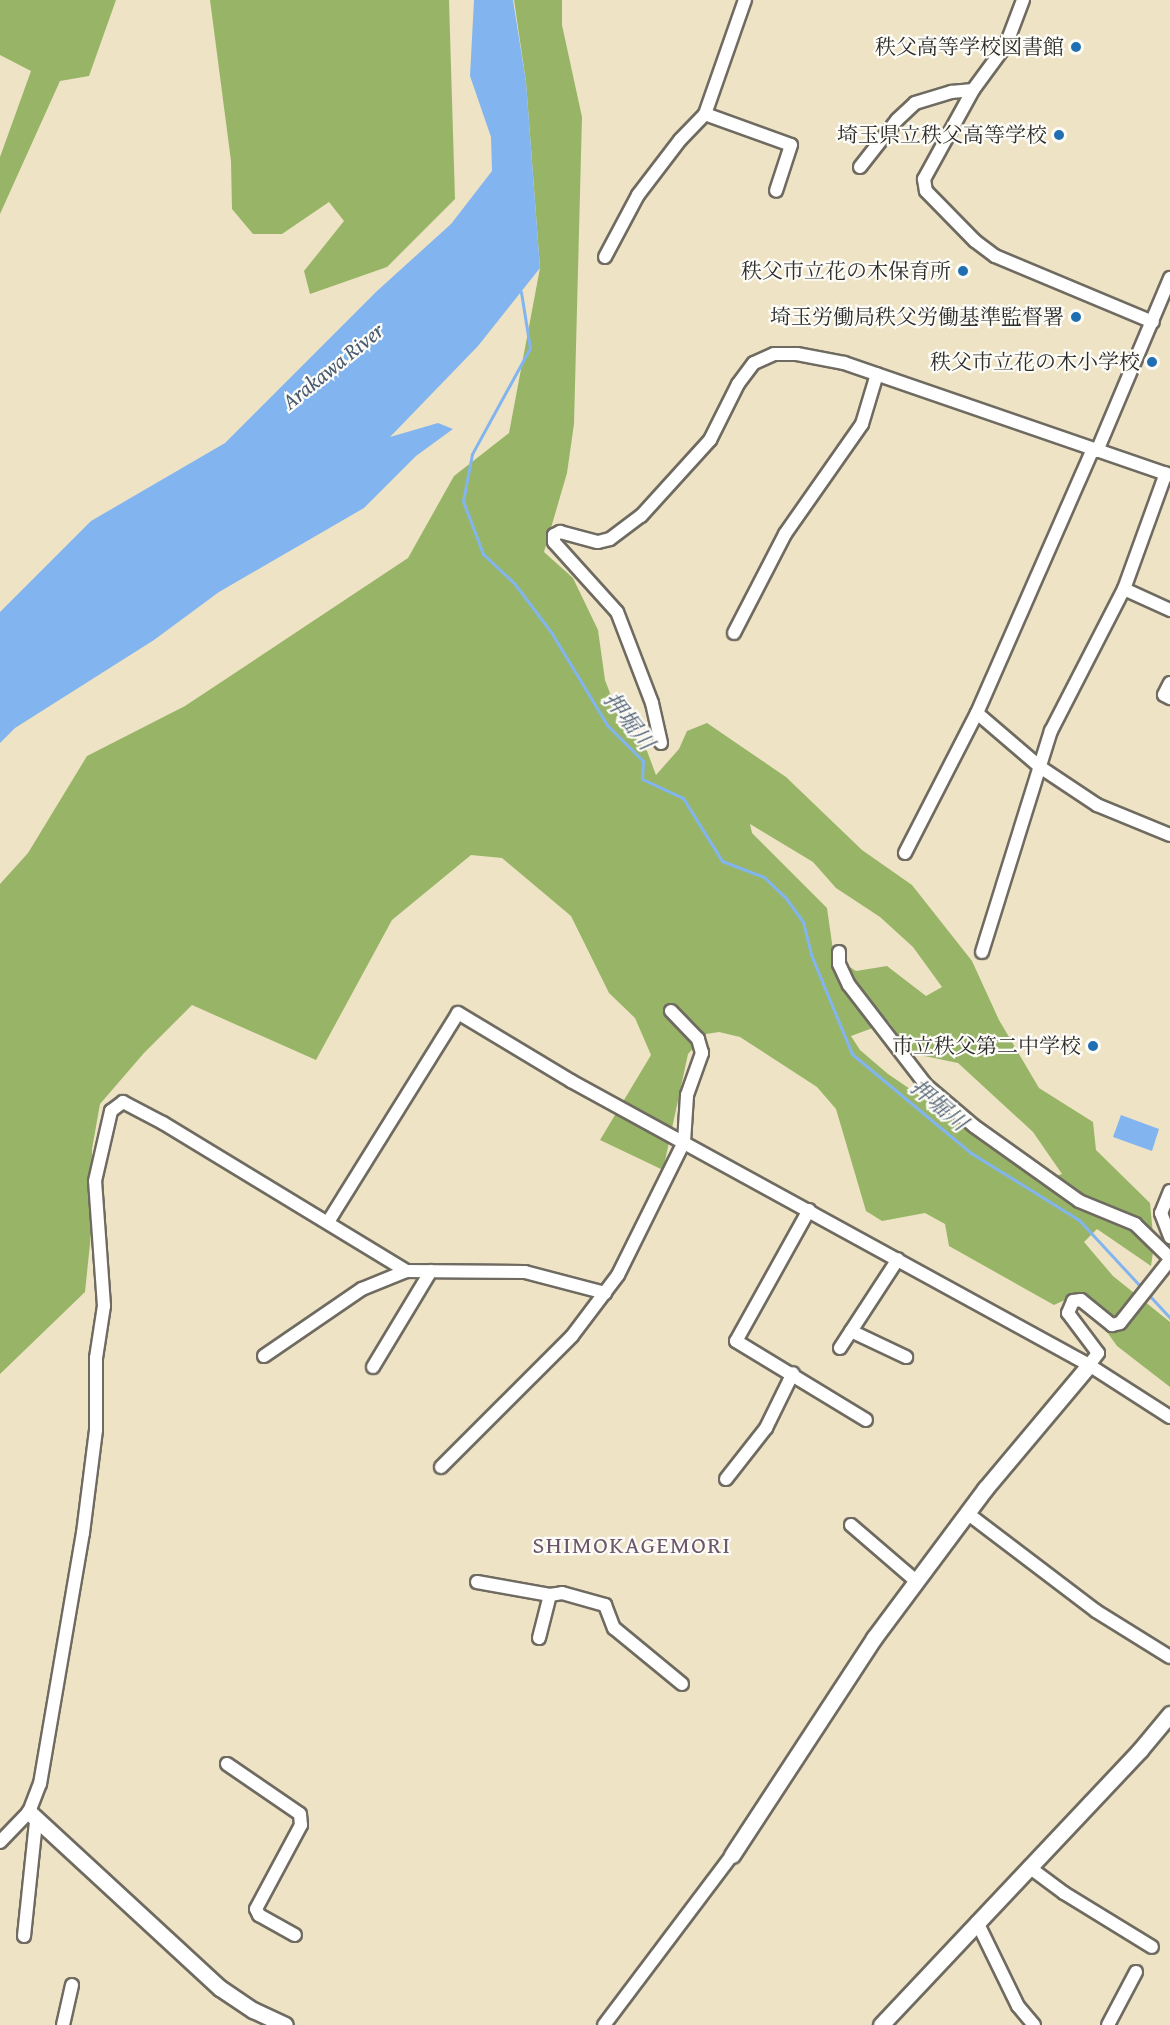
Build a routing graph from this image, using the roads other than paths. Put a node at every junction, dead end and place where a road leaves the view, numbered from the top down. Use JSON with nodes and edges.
{"nodes":[{"id":1,"x":746,"y":0,"type":"edge"},
{"id":2,"x":1023,"y":0,"type":"edge"},
{"id":3,"x":973,"y":90,"type":"junction"},
{"id":4,"x":705,"y":114,"type":"junction"},
{"id":5,"x":860,"y":167,"type":"dead end"},
{"id":6,"x":776,"y":191,"type":"dead end"},
{"id":7,"x":605,"y":257,"type":"dead end"},
{"id":8,"x":1170,"y":278,"type":"edge"},
{"id":9,"x":1153,"y":322,"type":"junction"},
{"id":10,"x":877,"y":374,"type":"junction"},
{"id":11,"x":1095,"y":450,"type":"junction"},
{"id":12,"x":1168,"y":474,"type":"edge"},
{"id":13,"x":1124,"y":589,"type":"junction"},
{"id":14,"x":1170,"y":610,"type":"edge"},
{"id":15,"x":734,"y":633,"type":"dead end"},
{"id":16,"x":1170,"y":682,"type":"edge"},
{"id":17,"x":1170,"y":698,"type":"edge"},
{"id":18,"x":977,"y":713,"type":"junction"},
{"id":19,"x":661,"y":743,"type":"dead end"},
{"id":20,"x":1040,"y":767,"type":"junction"},
{"id":21,"x":1170,"y":835,"type":"edge"},
{"id":22,"x":905,"y":853,"type":"dead end"},
{"id":23,"x":839,"y":952,"type":"dead end"},
{"id":24,"x":982,"y":952,"type":"dead end"},
{"id":25,"x":671,"y":1011,"type":"dead end"},
{"id":26,"x":684,"y":1142,"type":"junction"},
{"id":27,"x":1170,"y":1191,"type":"edge"},
{"id":28,"x":809,"y":1210,"type":"junction"},
{"id":29,"x":328,"y":1222,"type":"junction"},
{"id":30,"x":1170,"y":1237,"type":"edge"},
{"id":31,"x":898,"y":1259,"type":"junction"},
{"id":32,"x":1170,"y":1259,"type":"edge"},
{"id":33,"x":406,"y":1271,"type":"junction"},
{"id":34,"x":430,"y":1271,"type":"junction"},
{"id":35,"x":605,"y":1293,"type":"junction"},
{"id":36,"x":851,"y":1331,"type":"junction"},
{"id":37,"x":840,"y":1348,"type":"dead end"},
{"id":38,"x":264,"y":1356,"type":"dead end"},
{"id":39,"x":906,"y":1357,"type":"dead end"},
{"id":40,"x":1089,"y":1365,"type":"junction"},
{"id":41,"x":373,"y":1367,"type":"dead end"},
{"id":42,"x":793,"y":1372,"type":"junction"},
{"id":43,"x":1170,"y":1417,"type":"edge"},
{"id":44,"x":866,"y":1420,"type":"dead end"},
{"id":45,"x":441,"y":1467,"type":"dead end"},
{"id":46,"x":726,"y":1479,"type":"dead end"},
{"id":47,"x":967,"y":1513,"type":"junction"},
{"id":48,"x":851,"y":1526,"type":"dead end"},
{"id":49,"x":916,"y":1581,"type":"junction"},
{"id":50,"x":477,"y":1582,"type":"dead end"},
{"id":51,"x":550,"y":1595,"type":"junction"},
{"id":52,"x":539,"y":1638,"type":"dead end"},
{"id":53,"x":1170,"y":1657,"type":"edge"},
{"id":54,"x":682,"y":1684,"type":"dead end"},
{"id":55,"x":1170,"y":1714,"type":"edge"},
{"id":56,"x":228,"y":1764,"type":"dead end"},
{"id":57,"x":32,"y":1816,"type":"junction"},
{"id":58,"x":0,"y":1842,"type":"edge"},
{"id":59,"x":732,"y":1855,"type":"joint"},
{"id":60,"x":1029,"y":1867,"type":"junction"},
{"id":61,"x":977,"y":1922,"type":"junction"},
{"id":62,"x":295,"y":1935,"type":"dead end"},
{"id":63,"x":24,"y":1936,"type":"dead end"},
{"id":64,"x":1152,"y":1947,"type":"dead end"},
{"id":65,"x":1136,"y":1972,"type":"dead end"},
{"id":66,"x":72,"y":1985,"type":"dead end"},
{"id":67,"x":63,"y":2025,"type":"edge"},
{"id":68,"x":285,"y":2025,"type":"edge"},
{"id":69,"x":604,"y":2025,"type":"edge"},
{"id":70,"x":881,"y":2025,"type":"edge"},
{"id":71,"x":1034,"y":2025,"type":"edge"},
{"id":72,"x":1108,"y":2025,"type":"edge"}],
"edges":[{"from":1,"to":4,"type":"street"},
{"from":2,"to":3,"type":"street"},
{"from":3,"to":5,"type":"street"},
{"from":3,"to":9,"type":"street"},
{"from":4,"to":6,"type":"street"},
{"from":4,"to":7,"type":"street"},
{"from":8,"to":9,"type":"street"},
{"from":9,"to":11,"type":"street"},
{"from":10,"to":11,"type":"street"},
{"from":10,"to":15,"type":"street"},
{"from":10,"to":19,"type":"street"},
{"from":11,"to":12,"type":"street"},
{"from":11,"to":18,"type":"street"},
{"from":12,"to":13,"type":"street"},
{"from":13,"to":14,"type":"street"},
{"from":13,"to":20,"type":"street"},
{"from":16,"to":17,"type":"street"},
{"from":18,"to":20,"type":"street"},
{"from":18,"to":22,"type":"street"},
{"from":20,"to":21,"type":"street"},
{"from":20,"to":24,"type":"street"},
{"from":23,"to":32,"type":"street"},
{"from":25,"to":26,"type":"street"},
{"from":26,"to":28,"type":"street"},
{"from":26,"to":29,"type":"street"},
{"from":26,"to":35,"type":"street"},
{"from":27,"to":30,"type":"street"},
{"from":28,"to":31,"type":"street"},
{"from":28,"to":42,"type":"street"},
{"from":29,"to":33,"type":"street"},
{"from":29,"to":57,"type":"street"},
{"from":31,"to":36,"type":"street"},
{"from":31,"to":40,"type":"street"},
{"from":32,"to":40,"type":"street"},
{"from":33,"to":34,"type":"street"},
{"from":33,"to":38,"type":"street"},
{"from":34,"to":35,"type":"street"},
{"from":34,"to":41,"type":"street"},
{"from":35,"to":45,"type":"street"},
{"from":36,"to":37,"type":"street"},
{"from":36,"to":39,"type":"street"},
{"from":40,"to":43,"type":"street"},
{"from":40,"to":47,"type":"street"},
{"from":42,"to":44,"type":"street"},
{"from":42,"to":46,"type":"street"},
{"from":47,"to":49,"type":"street"},
{"from":47,"to":53,"type":"street"},
{"from":48,"to":49,"type":"street"},
{"from":49,"to":59,"type":"street"},
{"from":50,"to":51,"type":"street"},
{"from":51,"to":52,"type":"street"},
{"from":51,"to":54,"type":"street"},
{"from":55,"to":60,"type":"street"},
{"from":56,"to":62,"type":"street"},
{"from":57,"to":58,"type":"street"},
{"from":57,"to":63,"type":"street"},
{"from":57,"to":68,"type":"street"},
{"from":59,"to":69,"type":"street"},
{"from":60,"to":61,"type":"street"},
{"from":60,"to":64,"type":"street"},
{"from":61,"to":70,"type":"street"},
{"from":61,"to":71,"type":"street"},
{"from":65,"to":72,"type":"street"},
{"from":66,"to":67,"type":"street"}]}
